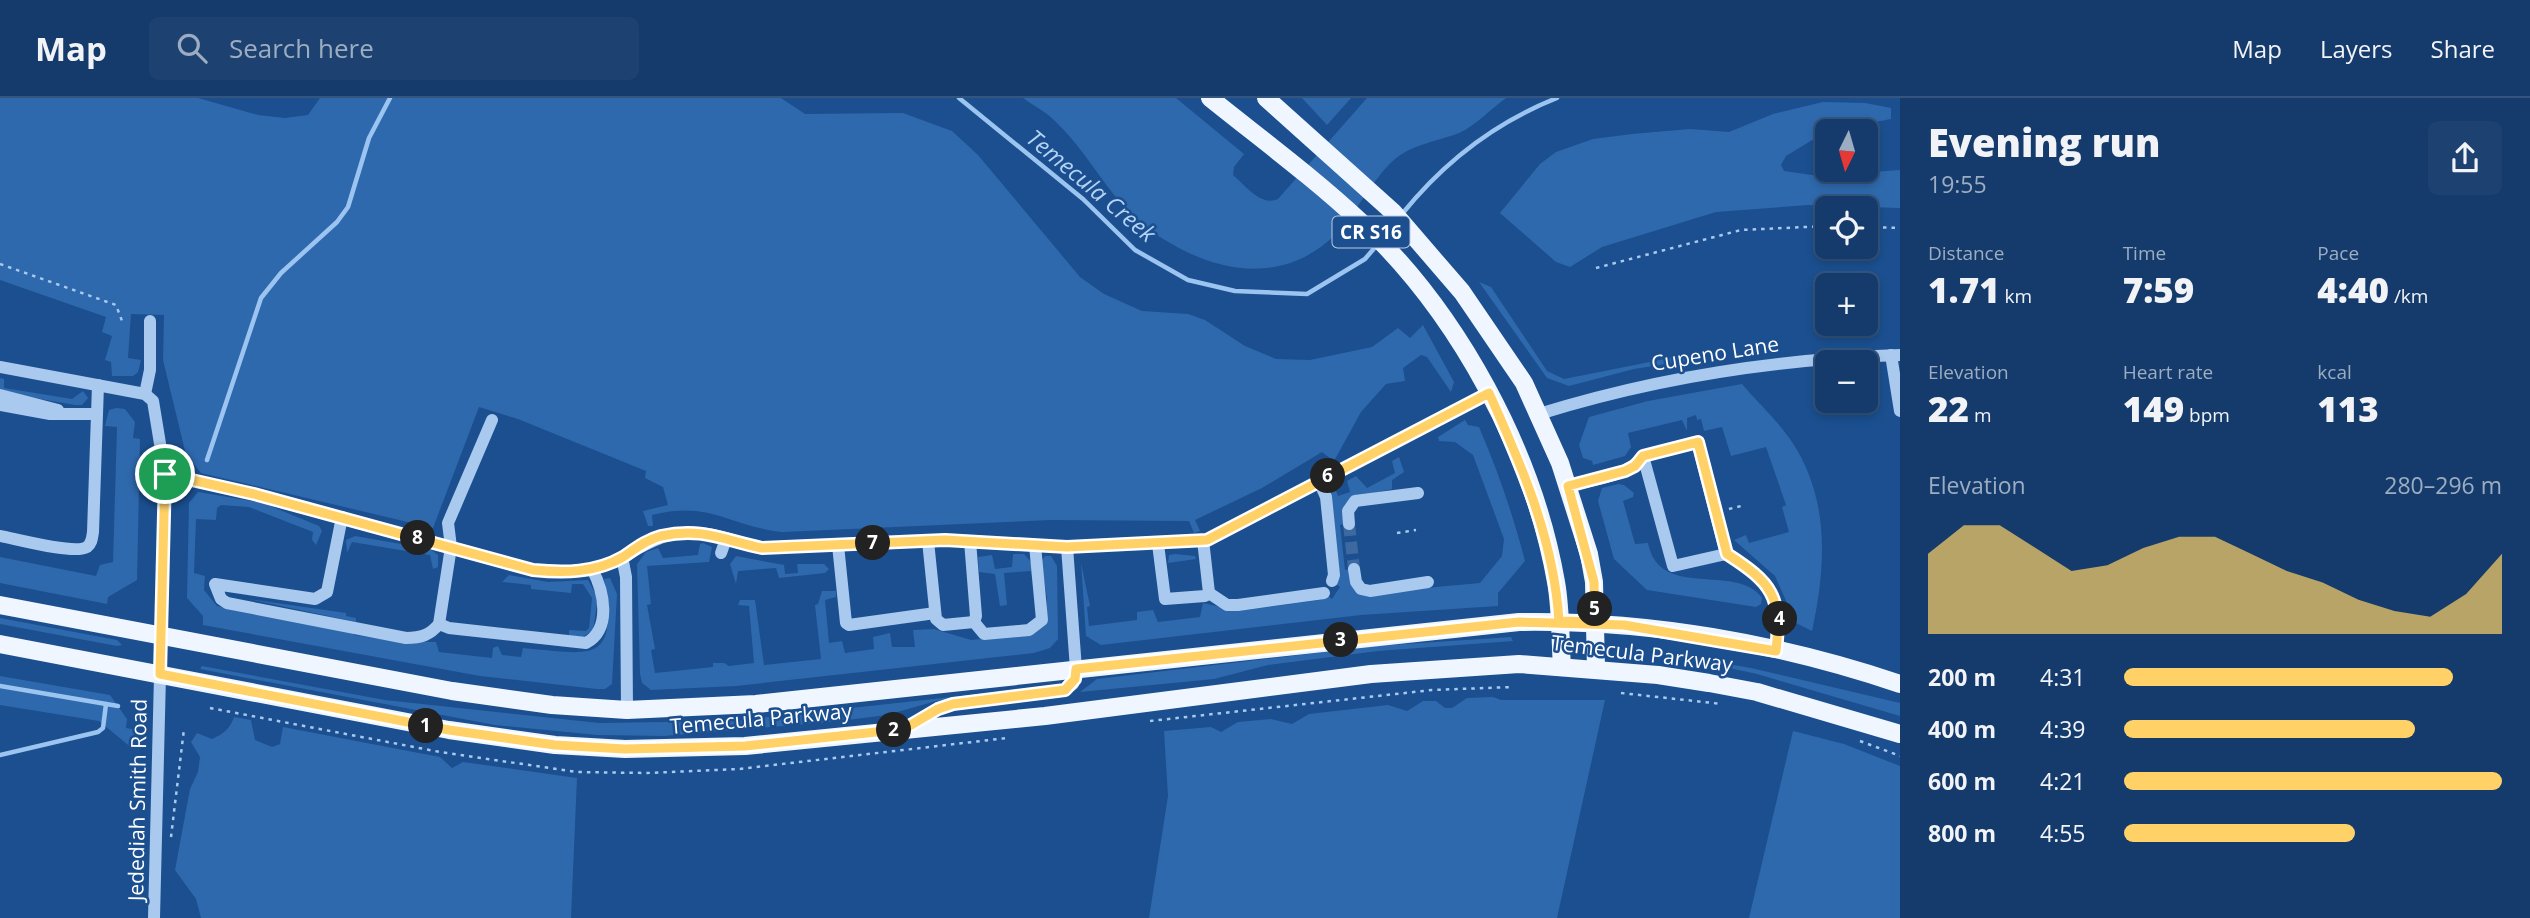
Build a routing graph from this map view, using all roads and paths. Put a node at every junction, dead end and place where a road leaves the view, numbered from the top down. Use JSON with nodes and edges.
{"nodes":[{"id":1,"x":1210,"y":98,"type":"edge"},
{"id":2,"x":1266,"y":98,"type":"edge"},
{"id":3,"x":1815,"y":227,"type":"edge"},
{"id":4,"x":1878,"y":228,"type":"edge"},
{"id":5,"x":1900,"y":229,"type":"edge"},
{"id":6,"x":0,"y":264,"type":"edge"},
{"id":7,"x":1596,"y":268,"type":"dead end"},
{"id":8,"x":122,"y":321,"type":"dead end"},
{"id":9,"x":150,"y":321,"type":"dead end"},
{"id":10,"x":1895,"y":355,"type":"edge"},
{"id":11,"x":0,"y":367,"type":"edge"},
{"id":12,"x":98,"y":386,"type":"junction"},
{"id":13,"x":1489,"y":393,"type":"junction"},
{"id":14,"x":145,"y":394,"type":"junction"},
{"id":15,"x":0,"y":395,"type":"edge"},
{"id":16,"x":0,"y":405,"type":"edge"},
{"id":17,"x":1900,"y":411,"type":"edge"},
{"id":18,"x":62,"y":412,"type":"junction"},
{"id":19,"x":95,"y":414,"type":"junction"},
{"id":20,"x":1539,"y":414,"type":"junction"},
{"id":21,"x":492,"y":420,"type":"dead end"},
{"id":22,"x":1643,"y":456,"type":"junction"},
{"id":23,"x":165,"y":474,"type":"junction"},
{"id":24,"x":1319,"y":481,"type":"junction"},
{"id":25,"x":1568,"y":486,"type":"junction"},
{"id":26,"x":1418,"y":493,"type":"dead end"},
{"id":27,"x":342,"y":517,"type":"junction"},
{"id":28,"x":1349,"y":524,"type":"tunnel mouth"},
{"id":29,"x":1416,"y":530,"type":"dead end"},
{"id":30,"x":1397,"y":533,"type":"dead end"},
{"id":31,"x":0,"y":536,"type":"edge"},
{"id":32,"x":726,"y":539,"type":"junction"},
{"id":33,"x":1203,"y":540,"type":"junction"},
{"id":34,"x":928,"y":541,"type":"junction"},
{"id":35,"x":970,"y":541,"type":"junction"},
{"id":36,"x":1158,"y":544,"type":"junction"},
{"id":37,"x":838,"y":545,"type":"junction"},
{"id":38,"x":1035,"y":545,"type":"junction"},
{"id":39,"x":451,"y":547,"type":"junction"},
{"id":40,"x":1067,"y":547,"type":"junction"},
{"id":41,"x":722,"y":553,"type":"dead end"},
{"id":42,"x":1727,"y":554,"type":"junction"},
{"id":43,"x":622,"y":557,"type":"junction"},
{"id":44,"x":592,"y":569,"type":"junction"},
{"id":45,"x":1354,"y":569,"type":"tunnel mouth"},
{"id":46,"x":1332,"y":581,"type":"dead end"},
{"id":47,"x":1428,"y":582,"type":"dead end"},
{"id":48,"x":1209,"y":593,"type":"junction"},
{"id":49,"x":1324,"y":593,"type":"dead end"},
{"id":50,"x":0,"y":605,"type":"edge"},
{"id":51,"x":935,"y":613,"type":"junction"},
{"id":52,"x":1559,"y":621,"type":"junction"},
{"id":53,"x":974,"y":622,"type":"junction"},
{"id":54,"x":1595,"y":622,"type":"junction"},
{"id":55,"x":439,"y":624,"type":"junction"},
{"id":56,"x":161,"y":635,"type":"junction"},
{"id":57,"x":0,"y":644,"type":"edge"},
{"id":58,"x":1776,"y":651,"type":"junction"},
{"id":59,"x":1562,"y":667,"type":"junction"},
{"id":60,"x":1076,"y":669,"type":"junction"},
{"id":61,"x":1596,"y":669,"type":"junction"},
{"id":62,"x":160,"y":674,"type":"junction"},
{"id":63,"x":1900,"y":684,"type":"edge"},
{"id":64,"x":1621,"y":693,"type":"dead end"},
{"id":65,"x":1732,"y":705,"type":"dead end"},
{"id":66,"x":627,"y":710,"type":"junction"},
{"id":67,"x":184,"y":729,"type":"dead end"},
{"id":68,"x":904,"y":729,"type":"junction"},
{"id":69,"x":1900,"y":734,"type":"edge"},
{"id":70,"x":1851,"y":738,"type":"dead end"},
{"id":71,"x":1900,"y":756,"type":"edge"},
{"id":72,"x":171,"y":839,"type":"dead end"},
{"id":73,"x":154,"y":918,"type":"edge"}],
"edges":[{"from":1,"to":13,"type":"main road","number":"CR S16"},
{"from":2,"to":20,"type":"main road","number":"CR S16"},
{"from":3,"to":7,"type":"path"},
{"from":4,"to":5,"type":"path"},
{"from":6,"to":8,"type":"path"},
{"from":9,"to":14,"type":"street"},
{"from":10,"to":17,"type":"street"},
{"from":10,"to":20,"type":"street","name":"Cupeno Lane"},
{"from":11,"to":12,"type":"street"},
{"from":12,"to":14,"type":"street"},
{"from":12,"to":19,"type":"street"},
{"from":13,"to":24,"type":"street"},
{"from":13,"to":52,"type":"main road","number":"CR S16"},
{"from":14,"to":23,"type":"street","name":"Jedediah Smith Road"},
{"from":15,"to":18,"type":"street"},
{"from":16,"to":18,"type":"street"},
{"from":18,"to":19,"type":"street"},
{"from":19,"to":31,"type":"street"},
{"from":20,"to":25,"type":"main road","number":"CR S16"},
{"from":21,"to":39,"type":"street"},
{"from":22,"to":25,"type":"street"},
{"from":22,"to":42,"type":"street"},
{"from":22,"to":42,"type":"street"},
{"from":23,"to":27,"type":"street"},
{"from":23,"to":56,"type":"street","name":"Jedediah Smith Road"},
{"from":24,"to":33,"type":"street"},
{"from":24,"to":46,"type":"street"},
{"from":25,"to":54,"type":"main road","number":"CR S16"},
{"from":26,"to":28,"type":"street"},
{"from":27,"to":39,"type":"street"},
{"from":27,"to":55,"type":"street"},
{"from":29,"to":30,"type":"path"},
{"from":32,"to":37,"type":"street"},
{"from":32,"to":41,"type":"street"},
{"from":32,"to":43,"type":"street"},
{"from":33,"to":36,"type":"street"},
{"from":33,"to":48,"type":"street"},
{"from":34,"to":35,"type":"street"},
{"from":34,"to":37,"type":"street"},
{"from":34,"to":51,"type":"street"},
{"from":35,"to":38,"type":"street"},
{"from":35,"to":53,"type":"street"},
{"from":36,"to":40,"type":"street"},
{"from":36,"to":48,"type":"street"},
{"from":37,"to":51,"type":"street"},
{"from":38,"to":40,"type":"street"},
{"from":38,"to":53,"type":"street"},
{"from":39,"to":44,"type":"street"},
{"from":39,"to":55,"type":"street"},
{"from":40,"to":60,"type":"street"},
{"from":42,"to":58,"type":"street"},
{"from":43,"to":44,"type":"street"},
{"from":43,"to":66,"type":"street"},
{"from":44,"to":55,"type":"street"},
{"from":45,"to":47,"type":"street"},
{"from":48,"to":49,"type":"street"},
{"from":50,"to":56,"type":"main road","name":"Temecula Parkway"},
{"from":51,"to":53,"type":"street"},
{"from":52,"to":54,"type":"main road","name":"Temecula Parkway"},
{"from":52,"to":59,"type":"main road","number":"CR S16"},
{"from":52,"to":60,"type":"main road","name":"Temecula Parkway"},
{"from":54,"to":58,"type":"main road","name":"Temecula Parkway"},
{"from":54,"to":61,"type":"main road","number":"CR S16"},
{"from":56,"to":62,"type":"street","name":"Jedediah Smith Road"},
{"from":56,"to":66,"type":"main road","name":"Temecula Parkway"},
{"from":57,"to":62,"type":"main road","name":"Temecula Parkway"},
{"from":58,"to":63,"type":"main road","name":"Temecula Parkway"},
{"from":59,"to":61,"type":"main road","name":"Temecula Parkway"},
{"from":59,"to":68,"type":"main road","name":"Temecula Parkway"},
{"from":60,"to":66,"type":"main road","name":"Temecula Parkway"},
{"from":60,"to":68,"type":"street"},
{"from":61,"to":69,"type":"main road","name":"Temecula Parkway"},
{"from":62,"to":68,"type":"main road","name":"Temecula Parkway"},
{"from":62,"to":73,"type":"street","name":"Jedediah Smith Road"},
{"from":64,"to":65,"type":"path"},
{"from":67,"to":72,"type":"path"},
{"from":70,"to":71,"type":"path"}]}
